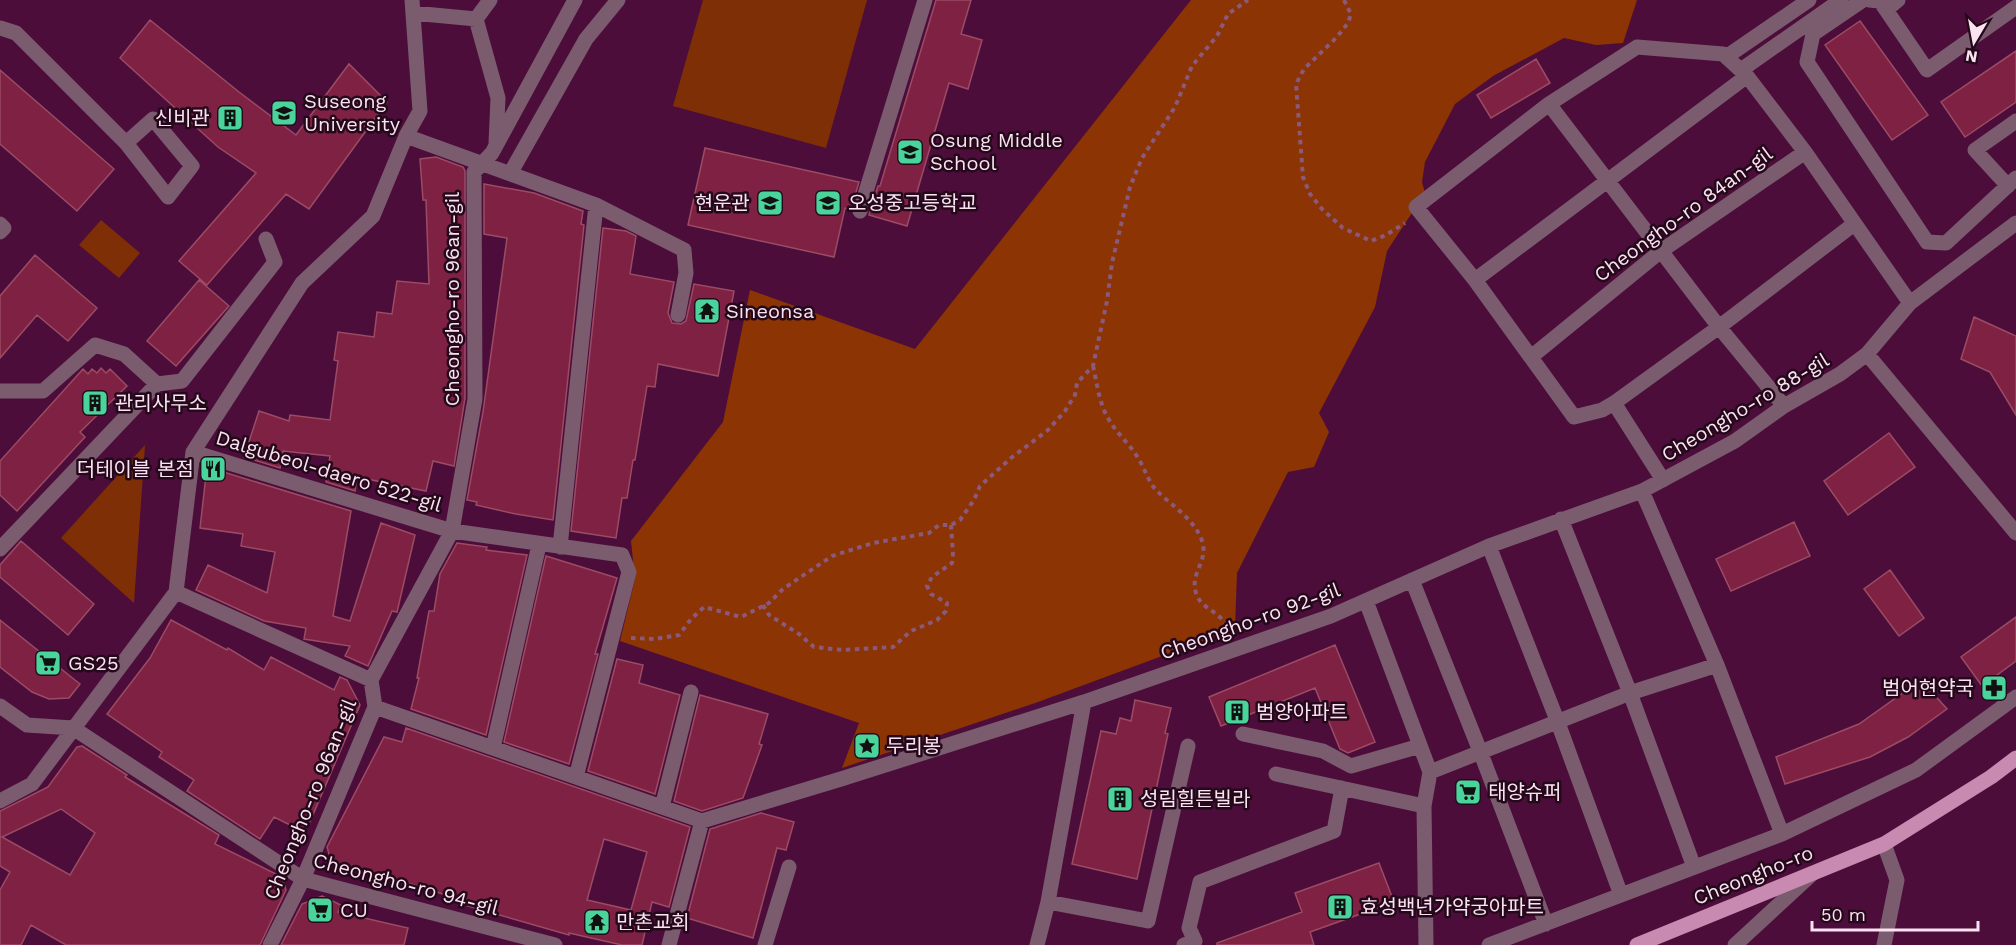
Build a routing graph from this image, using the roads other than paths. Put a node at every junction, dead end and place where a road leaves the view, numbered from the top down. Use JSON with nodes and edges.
{"nodes":[{"id":1,"x":490,"y":0,"type":"edge"},
{"id":2,"x":575,"y":0,"type":"edge"},
{"id":3,"x":618,"y":0,"type":"edge"},
{"id":4,"x":926,"y":0,"type":"edge"},
{"id":5,"x":1809,"y":0,"type":"edge"},
{"id":6,"x":1841,"y":0,"type":"edge"},
{"id":7,"x":1863,"y":0,"type":"edge"},
{"id":8,"x":1869,"y":0,"type":"edge"},
{"id":9,"x":1898,"y":0,"type":"edge"},
{"id":10,"x":412,"y":6,"type":"edge"},
{"id":11,"x":2016,"y":7,"type":"edge"},
{"id":12,"x":1886,"y":10,"type":"junction"},
{"id":13,"x":476,"y":19,"type":"junction"},
{"id":14,"x":0,"y":28,"type":"edge"},
{"id":15,"x":1726,"y":57,"type":"junction"},
{"id":16,"x":1744,"y":73,"type":"junction"},
{"id":17,"x":1549,"y":104,"type":"junction"},
{"id":18,"x":2016,"y":121,"type":"edge"},
{"id":19,"x":406,"y":136,"type":"junction"},
{"id":20,"x":126,"y":143,"type":"junction"},
{"id":21,"x":496,"y":146,"type":"junction"},
{"id":22,"x":1805,"y":152,"type":"junction"},
{"id":23,"x":484,"y":164,"type":"junction"},
{"id":24,"x":511,"y":172,"type":"junction"},
{"id":25,"x":1606,"y":181,"type":"junction"},
{"id":26,"x":2012,"y":182,"type":"edge"},
{"id":27,"x":596,"y":205,"type":"junction"},
{"id":28,"x":860,"y":211,"type":"dead end"},
{"id":29,"x":2016,"y":223,"type":"edge"},
{"id":30,"x":0,"y":224,"type":"edge"},
{"id":31,"x":1854,"y":224,"type":"junction"},
{"id":32,"x":0,"y":232,"type":"edge"},
{"id":33,"x":266,"y":240,"type":"dead end"},
{"id":34,"x":1661,"y":251,"type":"junction"},
{"id":35,"x":1475,"y":280,"type":"junction"},
{"id":36,"x":1910,"y":303,"type":"junction"},
{"id":37,"x":678,"y":315,"type":"dead end"},
{"id":38,"x":1719,"y":327,"type":"junction"},
{"id":39,"x":1867,"y":354,"type":"junction"},
{"id":40,"x":1532,"y":357,"type":"junction"},
{"id":41,"x":157,"y":384,"type":"junction"},
{"id":42,"x":0,"y":391,"type":"edge"},
{"id":43,"x":1614,"y":403,"type":"junction"},
{"id":44,"x":1784,"y":406,"type":"junction"},
{"id":45,"x":193,"y":452,"type":"junction"},
{"id":46,"x":1664,"y":480,"type":"junction"},
{"id":47,"x":1642,"y":491,"type":"junction"},
{"id":48,"x":1561,"y":519,"type":"junction"},
{"id":49,"x":452,"y":531,"type":"junction"},
{"id":50,"x":2016,"y":533,"type":"edge"},
{"id":51,"x":539,"y":545,"type":"junction"},
{"id":52,"x":1489,"y":546,"type":"junction"},
{"id":53,"x":560,"y":548,"type":"junction"},
{"id":54,"x":0,"y":549,"type":"edge"},
{"id":55,"x":1412,"y":580,"type":"junction"},
{"id":56,"x":176,"y":592,"type":"junction"},
{"id":57,"x":1365,"y":601,"type":"junction"},
{"id":58,"x":1717,"y":665,"type":"junction"},
{"id":59,"x":371,"y":680,"type":"junction"},
{"id":60,"x":691,"y":692,"type":"dead end"},
{"id":61,"x":1630,"y":693,"type":"junction"},
{"id":62,"x":2016,"y":697,"type":"edge"},
{"id":63,"x":1084,"y":702,"type":"junction"},
{"id":64,"x":0,"y":706,"type":"edge"},
{"id":65,"x":375,"y":707,"type":"junction"},
{"id":66,"x":1557,"y":720,"type":"junction"},
{"id":67,"x":74,"y":728,"type":"junction"},
{"id":68,"x":1243,"y":734,"type":"dead end"},
{"id":69,"x":1188,"y":746,"type":"dead end"},
{"id":70,"x":1420,"y":746,"type":"junction"},
{"id":71,"x":493,"y":748,"type":"junction"},
{"id":72,"x":1480,"y":751,"type":"junction"},
{"id":73,"x":2016,"y":758,"type":"edge"},
{"id":74,"x":1430,"y":772,"type":"junction"},
{"id":75,"x":1276,"y":774,"type":"dead end"},
{"id":76,"x":576,"y":777,"type":"junction"},
{"id":77,"x":1342,"y":788,"type":"junction"},
{"id":78,"x":0,"y":801,"type":"edge"},
{"id":79,"x":1424,"y":806,"type":"junction"},
{"id":80,"x":662,"y":807,"type":"junction"},
{"id":81,"x":702,"y":821,"type":"junction"},
{"id":82,"x":1782,"y":834,"type":"junction"},
{"id":83,"x":1884,"y":844,"type":"junction"},
{"id":84,"x":789,"y":867,"type":"dead end"},
{"id":85,"x":1694,"y":867,"type":"junction"},
{"id":86,"x":1812,"y":874,"type":"junction"},
{"id":87,"x":303,"y":879,"type":"junction"},
{"id":88,"x":1621,"y":895,"type":"junction"},
{"id":89,"x":1048,"y":902,"type":"junction"},
{"id":90,"x":1546,"y":924,"type":"junction"},
{"id":91,"x":270,"y":945,"type":"edge"},
{"id":92,"x":555,"y":945,"type":"edge"},
{"id":93,"x":669,"y":945,"type":"edge"},
{"id":94,"x":765,"y":945,"type":"edge"},
{"id":95,"x":1037,"y":945,"type":"edge"},
{"id":96,"x":1184,"y":945,"type":"edge"},
{"id":97,"x":1426,"y":945,"type":"edge"},
{"id":98,"x":1489,"y":945,"type":"edge"},
{"id":99,"x":1637,"y":945,"type":"edge"},
{"id":100,"x":1736,"y":945,"type":"edge"},
{"id":101,"x":1884,"y":945,"type":"edge"}],
"edges":[{"from":1,"to":13,"type":"street"},
{"from":2,"to":21,"type":"street"},
{"from":3,"to":24,"type":"street"},
{"from":4,"to":28,"type":"street"},
{"from":5,"to":15,"type":"street"},
{"from":6,"to":16,"type":"street"},
{"from":7,"to":26,"type":"street"},
{"from":8,"to":12,"type":"street"},
{"from":9,"to":12,"type":"street"},
{"from":10,"to":13,"type":"street","name":"Dalgubeol-daero 522-gil"},
{"from":10,"to":19,"type":"street","name":"Dalgubeol-daero 522-gil"},
{"from":11,"to":12,"type":"street"},
{"from":13,"to":21,"type":"street"},
{"from":14,"to":20,"type":"street"},
{"from":15,"to":16,"type":"street","name":"Cheongho-ro 84an-gil"},
{"from":15,"to":17,"type":"street"},
{"from":16,"to":22,"type":"street","name":"Cheongho-ro 84an-gil"},
{"from":16,"to":25,"type":"street"},
{"from":17,"to":25,"type":"street"},
{"from":17,"to":35,"type":"street"},
{"from":18,"to":26,"type":"street"},
{"from":19,"to":23,"type":"street"},
{"from":19,"to":45,"type":"street","name":"Dalgubeol-daero 522-gil"},
{"from":20,"to":20,"type":"street"},
{"from":21,"to":23,"type":"street"},
{"from":22,"to":31,"type":"street","name":"Cheongho-ro 84an-gil"},
{"from":22,"to":34,"type":"street","name":"Cheongho-ro 84an-gil"},
{"from":23,"to":24,"type":"street"},
{"from":23,"to":49,"type":"street","name":"Cheongho-ro 96an-gil"},
{"from":24,"to":27,"type":"street"},
{"from":25,"to":34,"type":"street"},
{"from":25,"to":35,"type":"street"},
{"from":27,"to":37,"type":"street"},
{"from":27,"to":53,"type":"street"},
{"from":29,"to":36,"type":"street"},
{"from":30,"to":32,"type":"street"},
{"from":31,"to":36,"type":"street","name":"Cheongho-ro 84an-gil"},
{"from":31,"to":38,"type":"street"},
{"from":33,"to":41,"type":"street"},
{"from":34,"to":38,"type":"street"},
{"from":34,"to":40,"type":"street","name":"Cheongho-ro 84an-gil"},
{"from":35,"to":40,"type":"street"},
{"from":36,"to":39,"type":"street","name":"Cheongho-ro 88-gil"},
{"from":38,"to":43,"type":"street"},
{"from":38,"to":44,"type":"street"},
{"from":39,"to":44,"type":"street","name":"Cheongho-ro 88-gil"},
{"from":39,"to":50,"type":"street"},
{"from":40,"to":43,"type":"street"},
{"from":41,"to":42,"type":"street"},
{"from":41,"to":54,"type":"street"},
{"from":43,"to":46,"type":"street"},
{"from":44,"to":46,"type":"street","name":"Cheongho-ro 88-gil"},
{"from":45,"to":49,"type":"street","name":"Dalgubeol-daero 522-gil"},
{"from":45,"to":56,"type":"street","name":"Dalgubeol-daero 522-gil"},
{"from":46,"to":47,"type":"street","name":"Cheongho-ro 88-gil"},
{"from":47,"to":48,"type":"street","name":"Cheongho-ro 88-gil"},
{"from":47,"to":58,"type":"street"},
{"from":48,"to":52,"type":"street","name":"Cheongho-ro 88-gil"},
{"from":48,"to":61,"type":"street"},
{"from":49,"to":51,"type":"street"},
{"from":49,"to":59,"type":"street","name":"Cheongho-ro 96an-gil"},
{"from":51,"to":53,"type":"street"},
{"from":51,"to":71,"type":"street"},
{"from":52,"to":55,"type":"street","name":"Cheongho-ro 88-gil"},
{"from":52,"to":66,"type":"street"},
{"from":53,"to":76,"type":"street"},
{"from":55,"to":57,"type":"street","name":"Cheongho-ro 88-gil"},
{"from":55,"to":72,"type":"street"},
{"from":56,"to":59,"type":"street"},
{"from":56,"to":67,"type":"street","name":"Dalgubeol-daero 522-gil"},
{"from":57,"to":63,"type":"street","name":"Cheongho-ro 92-gil"},
{"from":57,"to":70,"type":"street","name":"Cheongho-ro 92-gil"},
{"from":58,"to":61,"type":"street"},
{"from":58,"to":82,"type":"street"},
{"from":59,"to":65,"type":"street","name":"Cheongho-ro 96an-gil"},
{"from":60,"to":80,"type":"street"},
{"from":61,"to":66,"type":"street"},
{"from":61,"to":85,"type":"street"},
{"from":62,"to":82,"type":"street"},
{"from":63,"to":81,"type":"street","name":"Cheongho-ro 92-gil"},
{"from":63,"to":89,"type":"street"},
{"from":64,"to":67,"type":"street"},
{"from":65,"to":71,"type":"street"},
{"from":65,"to":87,"type":"street","name":"Cheongho-ro 96an-gil"},
{"from":66,"to":72,"type":"street"},
{"from":66,"to":88,"type":"street"},
{"from":67,"to":78,"type":"street","name":"Dalgubeol-daero 522-gil"},
{"from":67,"to":87,"type":"street","name":"Cheongho-ro 94-gil"},
{"from":68,"to":70,"type":"street"},
{"from":69,"to":89,"type":"street"},
{"from":70,"to":74,"type":"street","name":"Cheongho-ro 92-gil"},
{"from":71,"to":76,"type":"street"},
{"from":72,"to":74,"type":"street"},
{"from":72,"to":90,"type":"street"},
{"from":73,"to":83,"type":"main road","name":"Cheongho-ro"},
{"from":74,"to":79,"type":"street"},
{"from":75,"to":77,"type":"street"},
{"from":76,"to":80,"type":"street"},
{"from":77,"to":79,"type":"street"},
{"from":77,"to":96,"type":"street"},
{"from":79,"to":97,"type":"street"},
{"from":80,"to":81,"type":"street"},
{"from":81,"to":93,"type":"street"},
{"from":82,"to":85,"type":"street"},
{"from":83,"to":86,"type":"main road","name":"Cheongho-ro"},
{"from":83,"to":101,"type":"street"},
{"from":84,"to":94,"type":"street"},
{"from":85,"to":88,"type":"street"},
{"from":86,"to":99,"type":"main road","name":"Cheongho-ro"},
{"from":86,"to":100,"type":"street"},
{"from":87,"to":91,"type":"street","name":"Cheongho-ro 96an-gil"},
{"from":87,"to":92,"type":"street","name":"Cheongho-ro 94-gil"},
{"from":88,"to":90,"type":"street"},
{"from":89,"to":95,"type":"street"},
{"from":90,"to":98,"type":"street"}]}
